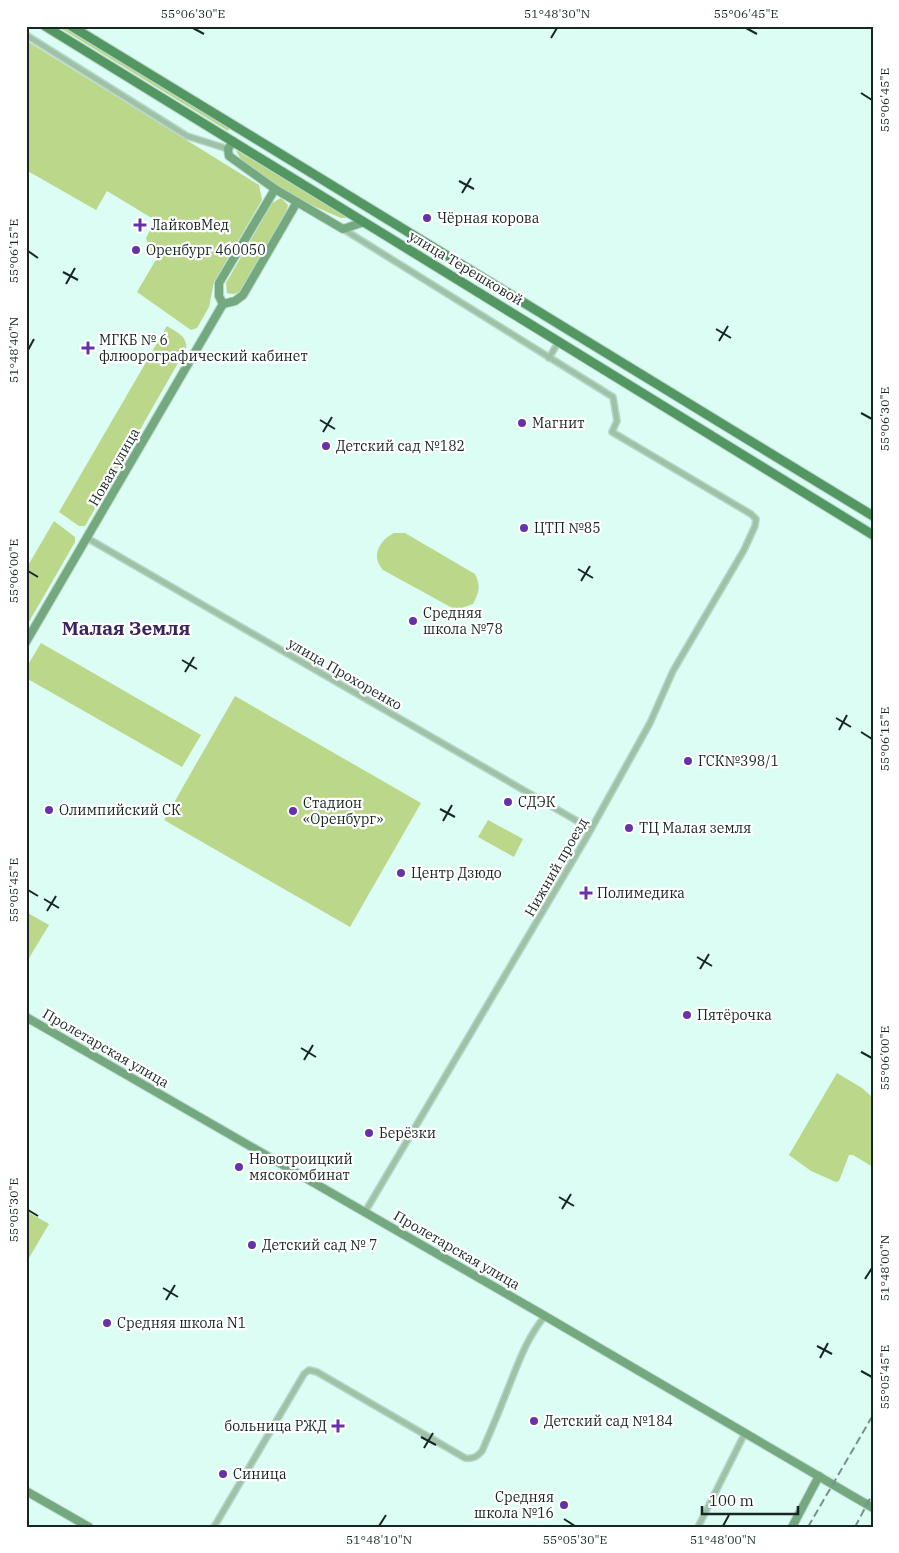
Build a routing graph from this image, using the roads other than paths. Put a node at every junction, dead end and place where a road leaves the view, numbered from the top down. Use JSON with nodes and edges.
{"nodes":[{"id":1,"x":45,"y":26,"type":"edge"},
{"id":2,"x":71,"y":26,"type":"edge"},
{"id":3,"x":27,"y":36,"type":"edge"},
{"id":4,"x":240,"y":130,"type":"junction"},
{"id":5,"x":233,"y":141,"type":"junction"},
{"id":6,"x":228,"y":149,"type":"junction"},
{"id":7,"x":275,"y":189,"type":"junction"},
{"id":8,"x":297,"y":202,"type":"junction"},
{"id":9,"x":364,"y":222,"type":"junction"},
{"id":10,"x":343,"y":229,"type":"junction"},
{"id":11,"x":486,"y":281,"type":"junction"},
{"id":12,"x":479,"y":292,"type":"junction"},
{"id":13,"x":223,"y":304,"type":"junction"},
{"id":14,"x":559,"y":341,"type":"junction"},
{"id":15,"x":549,"y":358,"type":"junction"},
{"id":16,"x":869,"y":514,"type":"edge"},
{"id":17,"x":873,"y":535,"type":"edge"},
{"id":18,"x":87,"y":538,"type":"junction"},
{"id":19,"x":26,"y":642,"type":"edge"},
{"id":20,"x":591,"y":829,"type":"junction"},
{"id":21,"x":26,"y":1017,"type":"edge"},
{"id":22,"x":365,"y":1212,"type":"junction"},
{"id":23,"x":545,"y":1316,"type":"junction"},
{"id":24,"x":745,"y":1433,"type":"junction"},
{"id":25,"x":819,"y":1476,"type":"junction"},
{"id":26,"x":27,"y":1493,"type":"edge"},
{"id":27,"x":873,"y":1508,"type":"edge"},
{"id":28,"x":88,"y":1527,"type":"edge"},
{"id":29,"x":214,"y":1527,"type":"edge"},
{"id":30,"x":698,"y":1527,"type":"edge"},
{"id":31,"x":792,"y":1527,"type":"edge"}],
"edges":[{"from":1,"to":5,"type":"main road","name":"улица Терешковой"},
{"from":2,"to":4,"type":"main road","name":"улица Терешковой"},
{"from":3,"to":6,"type":"street"},
{"from":4,"to":5,"type":"main road"},
{"from":4,"to":11,"type":"main road","name":"улица Терешковой"},
{"from":5,"to":6,"type":"main road"},
{"from":5,"to":9,"type":"main road","name":"улица Терешковой"},
{"from":6,"to":7,"type":"main road"},
{"from":7,"to":8,"type":"main road"},
{"from":7,"to":13,"type":"main road"},
{"from":8,"to":10,"type":"main road"},
{"from":8,"to":13,"type":"main road"},
{"from":9,"to":10,"type":"main road"},
{"from":9,"to":12,"type":"main road","name":"улица Терешковой"},
{"from":10,"to":15,"type":"street"},
{"from":11,"to":12,"type":"main road"},
{"from":11,"to":16,"type":"main road","name":"улица Терешковой"},
{"from":12,"to":14,"type":"main road","name":"улица Терешковой"},
{"from":13,"to":18,"type":"main road","name":"Новая улица"},
{"from":14,"to":15,"type":"street"},
{"from":14,"to":17,"type":"main road","name":"улица Терешковой"},
{"from":15,"to":20,"type":"street","name":"Нижний проезд"},
{"from":18,"to":19,"type":"main road","name":"Новая улица"},
{"from":18,"to":20,"type":"street","name":"улица Прохоренко"},
{"from":20,"to":22,"type":"street","name":"Нижний проезд"},
{"from":21,"to":22,"type":"main road","name":"Пролетарская улица"},
{"from":22,"to":23,"type":"main road","name":"Пролетарская улица"},
{"from":23,"to":24,"type":"main road","name":"Пролетарская улица"},
{"from":23,"to":29,"type":"street"},
{"from":24,"to":25,"type":"main road","name":"Пролетарская улица"},
{"from":24,"to":30,"type":"street"},
{"from":25,"to":27,"type":"main road","name":"Пролетарская улица"},
{"from":25,"to":31,"type":"main road"},
{"from":26,"to":28,"type":"main road"}]}
